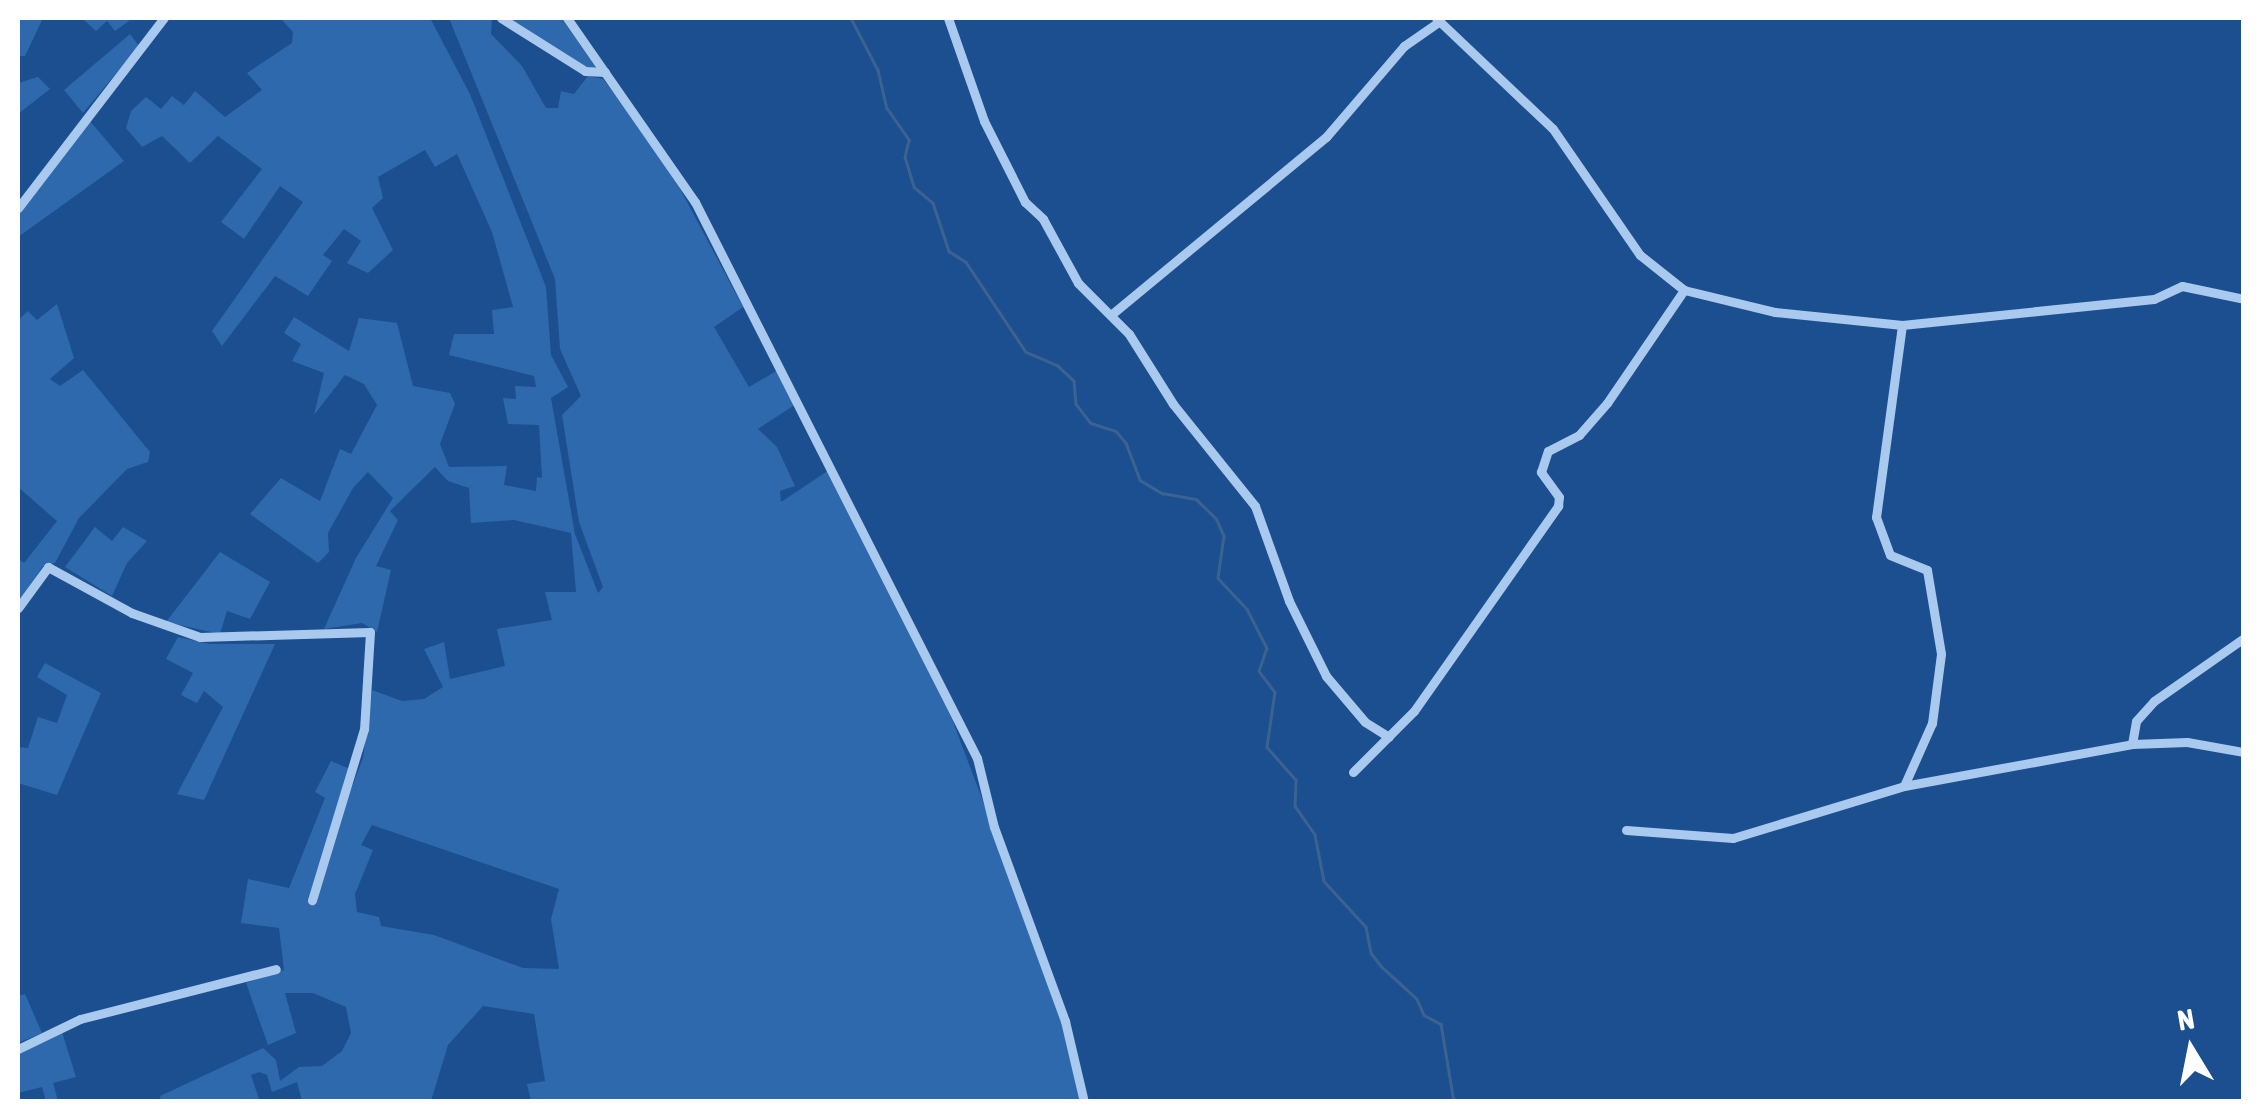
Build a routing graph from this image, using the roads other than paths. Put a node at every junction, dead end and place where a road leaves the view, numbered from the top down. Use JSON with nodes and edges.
{"nodes":[{"id":1,"x":164,"y":18,"type":"edge"},
{"id":2,"x":501,"y":18,"type":"edge"},
{"id":3,"x":567,"y":18,"type":"edge"},
{"id":4,"x":948,"y":18,"type":"edge"},
{"id":5,"x":1438,"y":19,"type":"edge"},
{"id":6,"x":605,"y":72,"type":"junction"},
{"id":7,"x":18,"y":208,"type":"edge"},
{"id":8,"x":1684,"y":290,"type":"junction"},
{"id":9,"x":2244,"y":299,"type":"edge"},
{"id":10,"x":1112,"y":314,"type":"junction"},
{"id":11,"x":1902,"y":325,"type":"junction"},
{"id":12,"x":18,"y":608,"type":"edge"},
{"id":13,"x":2244,"y":638,"type":"edge"},
{"id":14,"x":1389,"y":737,"type":"junction"},
{"id":15,"x":2132,"y":744,"type":"junction"},
{"id":16,"x":2244,"y":752,"type":"edge"},
{"id":17,"x":1352,"y":772,"type":"dead end"},
{"id":18,"x":1904,"y":786,"type":"junction"},
{"id":19,"x":1626,"y":830,"type":"dead end"},
{"id":20,"x":312,"y":900,"type":"dead end"},
{"id":21,"x":276,"y":969,"type":"dead end"},
{"id":22,"x":18,"y":1048,"type":"edge"},
{"id":23,"x":1084,"y":1102,"type":"edge"}],
"edges":[{"from":1,"to":7,"type":"street"},
{"from":2,"to":6,"type":"street"},
{"from":3,"to":6,"type":"street"},
{"from":4,"to":10,"type":"street"},
{"from":5,"to":8,"type":"street"},
{"from":5,"to":10,"type":"street"},
{"from":6,"to":23,"type":"street"},
{"from":8,"to":11,"type":"street"},
{"from":8,"to":14,"type":"street"},
{"from":9,"to":11,"type":"street"},
{"from":10,"to":14,"type":"street"},
{"from":11,"to":18,"type":"street"},
{"from":12,"to":20,"type":"street"},
{"from":13,"to":15,"type":"street"},
{"from":14,"to":17,"type":"street"},
{"from":15,"to":16,"type":"street"},
{"from":15,"to":18,"type":"street"},
{"from":18,"to":19,"type":"street"},
{"from":21,"to":22,"type":"street"}]}
